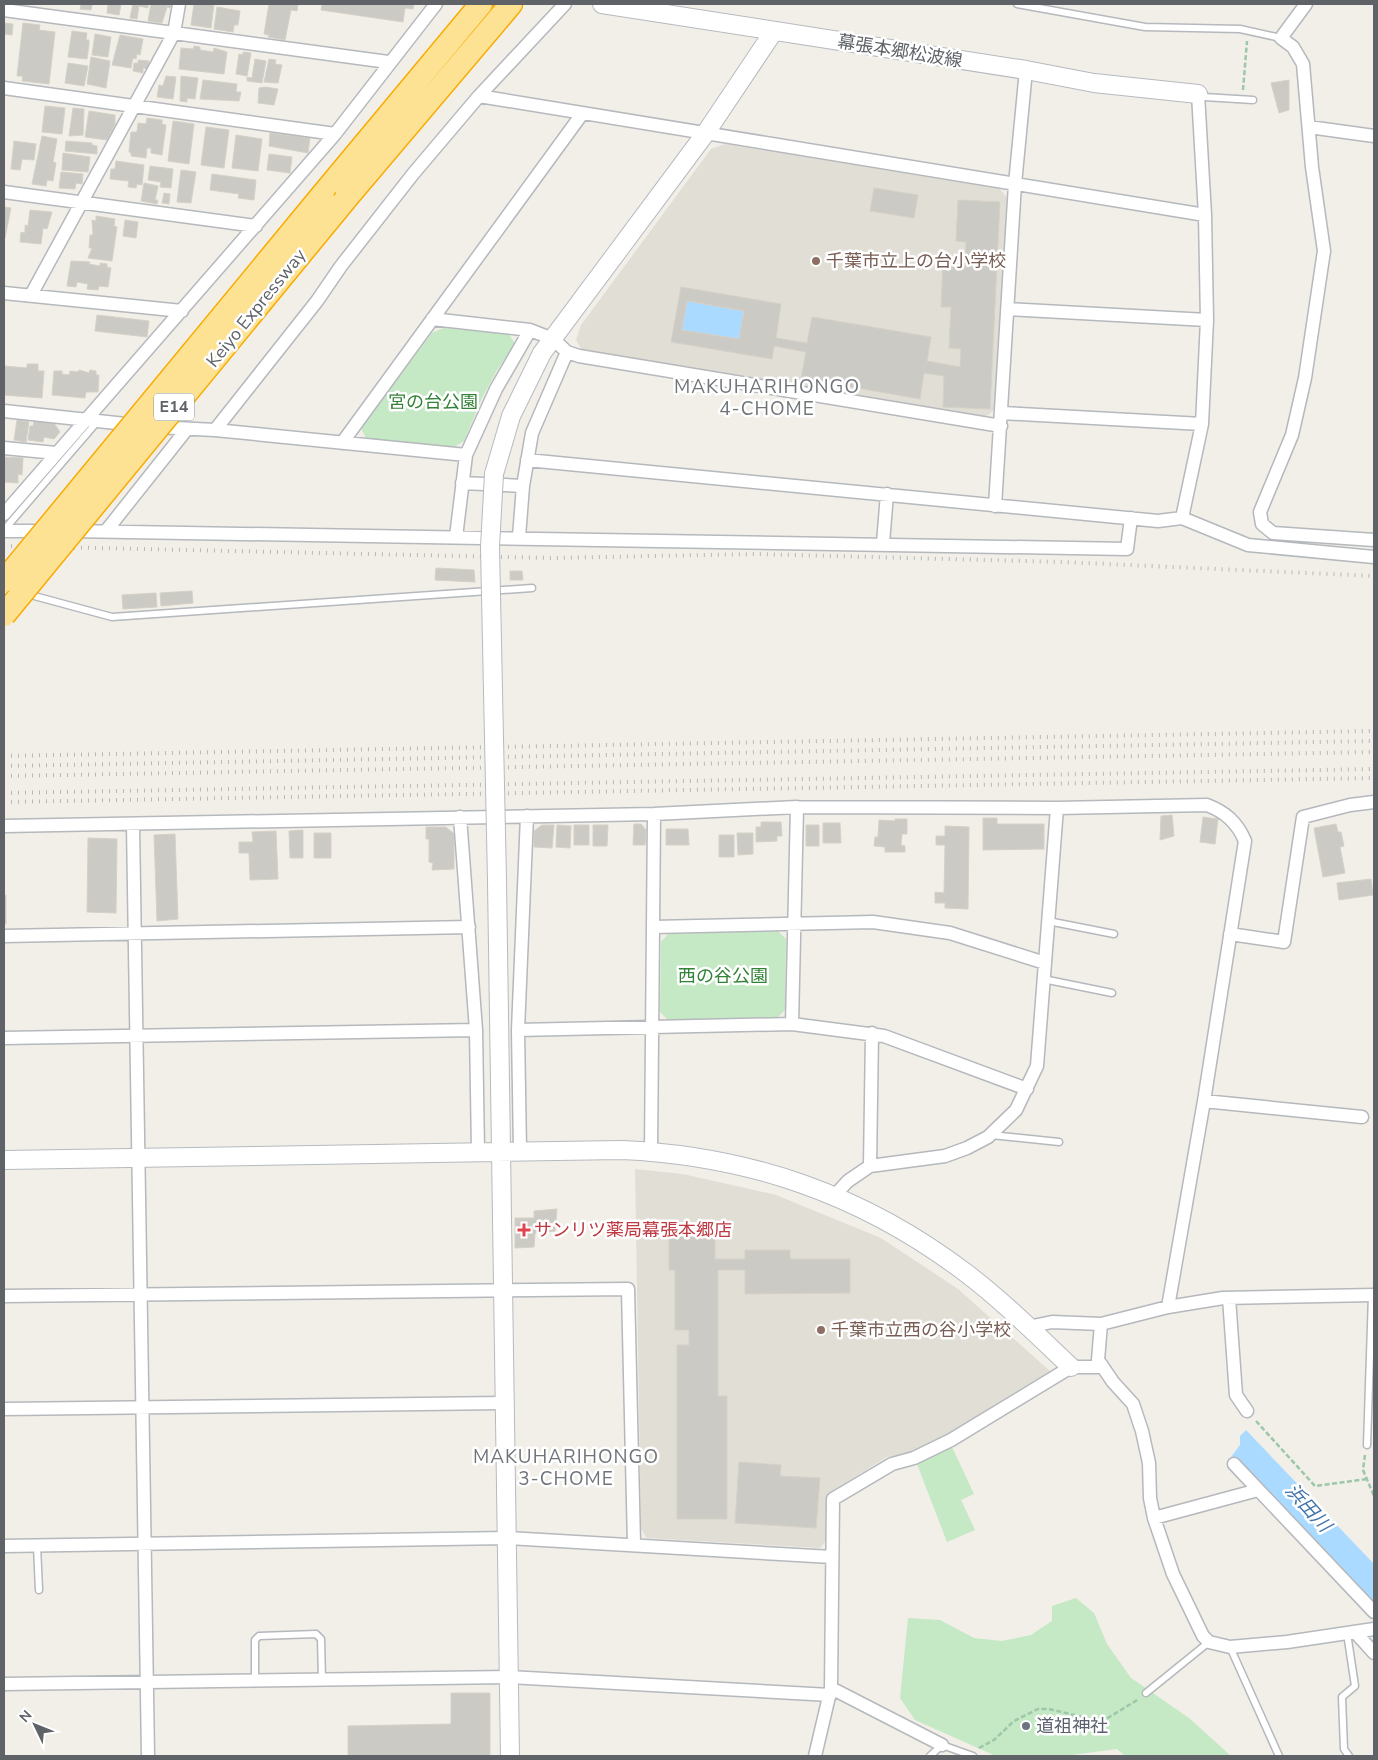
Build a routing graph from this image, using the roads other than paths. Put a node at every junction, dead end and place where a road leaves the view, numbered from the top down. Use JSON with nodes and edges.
{"nodes":[{"id":1,"x":179,"y":4,"type":"edge"},
{"id":2,"x":436,"y":4,"type":"edge"},
{"id":3,"x":480,"y":4,"type":"edge"},
{"id":4,"x":511,"y":4,"type":"edge"},
{"id":5,"x":566,"y":4,"type":"edge"},
{"id":6,"x":602,"y":4,"type":"edge"},
{"id":7,"x":1017,"y":4,"type":"edge"},
{"id":8,"x":1306,"y":4,"type":"edge"},
{"id":9,"x":1029,"y":5,"type":"edge"},
{"id":10,"x":4,"y":10,"type":"edge"},
{"id":11,"x":774,"y":31,"type":"junction"},
{"id":12,"x":174,"y":33,"type":"junction"},
{"id":13,"x":1281,"y":38,"type":"junction"},
{"id":14,"x":388,"y":62,"type":"junction"},
{"id":15,"x":1026,"y":70,"type":"junction"},
{"id":16,"x":4,"y":88,"type":"edge"},
{"id":17,"x":1198,"y":94,"type":"junction"},
{"id":18,"x":479,"y":96,"type":"junction"},
{"id":19,"x":1253,"y":100,"type":"dead end"},
{"id":20,"x":134,"y":106,"type":"junction"},
{"id":21,"x":582,"y":114,"type":"junction"},
{"id":22,"x":1309,"y":127,"type":"junction"},
{"id":23,"x":334,"y":134,"type":"junction"},
{"id":24,"x":705,"y":134,"type":"junction"},
{"id":25,"x":1374,"y":136,"type":"edge"},
{"id":26,"x":1015,"y":184,"type":"junction"},
{"id":27,"x":4,"y":192,"type":"edge"},
{"id":28,"x":82,"y":203,"type":"junction"},
{"id":29,"x":1205,"y":216,"type":"junction"},
{"id":30,"x":256,"y":226,"type":"junction"},
{"id":31,"x":4,"y":293,"type":"edge"},
{"id":32,"x":31,"y":296,"type":"junction"},
{"id":33,"x":1008,"y":309,"type":"junction"},
{"id":34,"x":182,"y":310,"type":"junction"},
{"id":35,"x":432,"y":319,"type":"junction"},
{"id":36,"x":1207,"y":320,"type":"junction"},
{"id":37,"x":530,"y":330,"type":"junction"},
{"id":38,"x":553,"y":338,"type":"junction"},
{"id":39,"x":567,"y":352,"type":"junction"},
{"id":40,"x":4,"y":411,"type":"edge"},
{"id":41,"x":1001,"y":419,"type":"junction"},
{"id":42,"x":91,"y":421,"type":"junction"},
{"id":43,"x":1202,"y":424,"type":"junction"},
{"id":44,"x":187,"y":429,"type":"junction"},
{"id":45,"x":215,"y":430,"type":"junction"},
{"id":46,"x":342,"y":443,"type":"junction"},
{"id":47,"x":4,"y":448,"type":"edge"},
{"id":48,"x":56,"y":453,"type":"junction"},
{"id":49,"x":466,"y":455,"type":"junction"},
{"id":50,"x":526,"y":460,"type":"junction"},
{"id":51,"x":462,"y":483,"type":"junction"},
{"id":52,"x":523,"y":486,"type":"junction"},
{"id":53,"x":887,"y":494,"type":"junction"},
{"id":54,"x":995,"y":506,"type":"junction"},
{"id":55,"x":4,"y":514,"type":"edge"},
{"id":56,"x":1131,"y":518,"type":"junction"},
{"id":57,"x":1182,"y":518,"type":"junction"},
{"id":58,"x":4,"y":531,"type":"edge"},
{"id":59,"x":106,"y":531,"type":"junction"},
{"id":60,"x":456,"y":537,"type":"junction"},
{"id":61,"x":520,"y":537,"type":"junction"},
{"id":62,"x":1374,"y":539,"type":"edge"},
{"id":63,"x":883,"y":544,"type":"junction"},
{"id":64,"x":1374,"y":557,"type":"edge"},
{"id":65,"x":8,"y":586,"type":"edge"},
{"id":66,"x":532,"y":588,"type":"dead end"},
{"id":67,"x":4,"y":615,"type":"edge"},
{"id":68,"x":1374,"y":802,"type":"edge"},
{"id":69,"x":797,"y":807,"type":"junction"},
{"id":70,"x":1057,"y":808,"type":"junction"},
{"id":71,"x":654,"y":814,"type":"junction"},
{"id":72,"x":528,"y":816,"type":"junction"},
{"id":73,"x":460,"y":817,"type":"junction"},
{"id":74,"x":133,"y":825,"type":"junction"},
{"id":75,"x":4,"y":826,"type":"edge"},
{"id":76,"x":1048,"y":921,"type":"junction"},
{"id":77,"x":794,"y":924,"type":"junction"},
{"id":78,"x":469,"y":927,"type":"junction"},
{"id":79,"x":654,"y":927,"type":"junction"},
{"id":80,"x":135,"y":933,"type":"junction"},
{"id":81,"x":1114,"y":934,"type":"dead end"},
{"id":82,"x":1230,"y":934,"type":"junction"},
{"id":83,"x":4,"y":936,"type":"edge"},
{"id":84,"x":1045,"y":963,"type":"junction"},
{"id":85,"x":1043,"y":979,"type":"junction"},
{"id":86,"x":1112,"y":993,"type":"dead end"},
{"id":87,"x":792,"y":1024,"type":"junction"},
{"id":88,"x":653,"y":1028,"type":"junction"},
{"id":89,"x":476,"y":1030,"type":"junction"},
{"id":90,"x":518,"y":1030,"type":"junction"},
{"id":91,"x":872,"y":1034,"type":"junction"},
{"id":92,"x":137,"y":1036,"type":"junction"},
{"id":93,"x":4,"y":1038,"type":"edge"},
{"id":94,"x":1027,"y":1089,"type":"junction"},
{"id":95,"x":1204,"y":1101,"type":"junction"},
{"id":96,"x":1362,"y":1117,"type":"dead end"},
{"id":97,"x":989,"y":1135,"type":"junction"},
{"id":98,"x":1059,"y":1142,"type":"dead end"},
{"id":99,"x":478,"y":1151,"type":"junction"},
{"id":100,"x":499,"y":1151,"type":"junction"},
{"id":101,"x":520,"y":1151,"type":"junction"},
{"id":102,"x":651,"y":1151,"type":"junction"},
{"id":103,"x":138,"y":1158,"type":"junction"},
{"id":104,"x":4,"y":1160,"type":"edge"},
{"id":105,"x":870,"y":1166,"type":"junction"},
{"id":106,"x":835,"y":1195,"type":"junction"},
{"id":107,"x":502,"y":1289,"type":"junction"},
{"id":108,"x":140,"y":1294,"type":"junction"},
{"id":109,"x":1373,"y":1295,"type":"edge"},
{"id":110,"x":4,"y":1296,"type":"edge"},
{"id":111,"x":1229,"y":1298,"type":"junction"},
{"id":112,"x":1168,"y":1307,"type":"junction"},
{"id":113,"x":1101,"y":1324,"type":"junction"},
{"id":114,"x":1028,"y":1327,"type":"junction"},
{"id":115,"x":1071,"y":1367,"type":"junction"},
{"id":116,"x":1102,"y":1368,"type":"junction"},
{"id":117,"x":504,"y":1403,"type":"junction"},
{"id":118,"x":142,"y":1407,"type":"junction"},
{"id":119,"x":4,"y":1410,"type":"edge"},
{"id":120,"x":1247,"y":1411,"type":"road end"},
{"id":121,"x":1367,"y":1445,"type":"road end"},
{"id":122,"x":1234,"y":1464,"type":"dead end"},
{"id":123,"x":1258,"y":1490,"type":"junction"},
{"id":124,"x":1154,"y":1518,"type":"junction"},
{"id":125,"x":506,"y":1538,"type":"junction"},
{"id":126,"x":145,"y":1544,"type":"junction"},
{"id":127,"x":634,"y":1544,"type":"junction"},
{"id":128,"x":4,"y":1546,"type":"edge"},
{"id":129,"x":37,"y":1546,"type":"junction"},
{"id":130,"x":832,"y":1557,"type":"junction"},
{"id":131,"x":39,"y":1590,"type":"dead end"},
{"id":132,"x":1374,"y":1612,"type":"edge"},
{"id":133,"x":1374,"y":1629,"type":"edge"},
{"id":134,"x":1351,"y":1633,"type":"junction"},
{"id":135,"x":1209,"y":1642,"type":"junction"},
{"id":136,"x":1230,"y":1647,"type":"junction"},
{"id":137,"x":1374,"y":1654,"type":"edge"},
{"id":138,"x":509,"y":1677,"type":"junction"},
{"id":139,"x":255,"y":1680,"type":"junction"},
{"id":140,"x":322,"y":1680,"type":"junction"},
{"id":141,"x":147,"y":1682,"type":"junction"},
{"id":142,"x":4,"y":1684,"type":"edge"},
{"id":143,"x":830,"y":1691,"type":"junction"},
{"id":144,"x":1146,"y":1693,"type":"road end"},
{"id":145,"x":942,"y":1745,"type":"junction"},
{"id":146,"x":148,"y":1756,"type":"edge"},
{"id":147,"x":510,"y":1756,"type":"edge"},
{"id":148,"x":815,"y":1756,"type":"edge"},
{"id":149,"x":930,"y":1756,"type":"edge"},
{"id":150,"x":971,"y":1756,"type":"edge"},
{"id":151,"x":1279,"y":1756,"type":"edge"},
{"id":152,"x":1349,"y":1756,"type":"edge"}],
"edges":[{"from":1,"to":12,"type":"street"},
{"from":2,"to":14,"type":"street"},
{"from":3,"to":65,"type":"highway","name":"Keiyo Expressway","number":"E14","bridge":true},
{"from":4,"to":67,"type":"highway","name":"Keiyo Expressway","number":"E14","bridge":true},
{"from":5,"to":18,"type":"street"},
{"from":6,"to":11,"type":"street","name":"幕張本郷松波線"},
{"from":7,"to":9,"type":"lane"},
{"from":8,"to":13,"type":"street"},
{"from":9,"to":13,"type":"lane"},
{"from":10,"to":12,"type":"street"},
{"from":11,"to":15,"type":"street","name":"幕張本郷松波線"},
{"from":11,"to":24,"type":"street"},
{"from":12,"to":14,"type":"street"},
{"from":12,"to":20,"type":"street"},
{"from":13,"to":22,"type":"street"},
{"from":14,"to":23,"type":"street"},
{"from":15,"to":17,"type":"street","name":"幕張本郷松波線"},
{"from":15,"to":26,"type":"street"},
{"from":16,"to":20,"type":"street"},
{"from":17,"to":19,"type":"lane"},
{"from":17,"to":29,"type":"street"},
{"from":18,"to":21,"type":"street"},
{"from":18,"to":45,"type":"street"},
{"from":20,"to":23,"type":"street"},
{"from":20,"to":28,"type":"street"},
{"from":21,"to":24,"type":"street"},
{"from":21,"to":35,"type":"street"},
{"from":22,"to":25,"type":"street"},
{"from":22,"to":62,"type":"street"},
{"from":23,"to":30,"type":"street"},
{"from":24,"to":26,"type":"street"},
{"from":24,"to":38,"type":"street"},
{"from":26,"to":29,"type":"street"},
{"from":26,"to":33,"type":"street"},
{"from":27,"to":28,"type":"street"},
{"from":28,"to":30,"type":"street"},
{"from":28,"to":32,"type":"street"},
{"from":29,"to":36,"type":"street"},
{"from":30,"to":34,"type":"street"},
{"from":31,"to":32,"type":"street"},
{"from":32,"to":34,"type":"street"},
{"from":33,"to":36,"type":"street"},
{"from":33,"to":41,"type":"street"},
{"from":34,"to":42,"type":"street"},
{"from":35,"to":37,"type":"street"},
{"from":35,"to":46,"type":"street"},
{"from":36,"to":43,"type":"street"},
{"from":37,"to":38,"type":"street"},
{"from":37,"to":49,"type":"street"},
{"from":38,"to":39,"type":"street"},
{"from":38,"to":100,"type":"street","bridge":true},
{"from":39,"to":41,"type":"street"},
{"from":39,"to":50,"type":"street"},
{"from":40,"to":42,"type":"street"},
{"from":41,"to":43,"type":"street"},
{"from":41,"to":54,"type":"street"},
{"from":42,"to":44,"type":"street"},
{"from":42,"to":48,"type":"street"},
{"from":42,"to":58,"type":"lane"},
{"from":43,"to":57,"type":"street"},
{"from":44,"to":45,"type":"street"},
{"from":44,"to":59,"type":"street"},
{"from":45,"to":46,"type":"street"},
{"from":46,"to":49,"type":"street"},
{"from":47,"to":48,"type":"street"},
{"from":48,"to":55,"type":"street"},
{"from":49,"to":51,"type":"street"},
{"from":50,"to":52,"type":"street"},
{"from":50,"to":53,"type":"street"},
{"from":51,"to":52,"type":"street"},
{"from":51,"to":60,"type":"street"},
{"from":52,"to":61,"type":"street"},
{"from":53,"to":54,"type":"street"},
{"from":53,"to":63,"type":"street"},
{"from":54,"to":56,"type":"street"},
{"from":56,"to":57,"type":"street"},
{"from":56,"to":63,"type":"street"},
{"from":57,"to":64,"type":"street"},
{"from":58,"to":59,"type":"street"},
{"from":59,"to":60,"type":"street"},
{"from":60,"to":61,"type":"street"},
{"from":61,"to":63,"type":"street"},
{"from":65,"to":66,"type":"lane"},
{"from":68,"to":82,"type":"street"},
{"from":69,"to":70,"type":"street"},
{"from":69,"to":71,"type":"street"},
{"from":69,"to":77,"type":"street"},
{"from":70,"to":76,"type":"street"},
{"from":70,"to":82,"type":"street"},
{"from":71,"to":72,"type":"street"},
{"from":71,"to":79,"type":"street"},
{"from":72,"to":73,"type":"street"},
{"from":72,"to":90,"type":"street"},
{"from":73,"to":74,"type":"street"},
{"from":73,"to":78,"type":"street"},
{"from":74,"to":75,"type":"street"},
{"from":74,"to":80,"type":"street"},
{"from":76,"to":81,"type":"lane"},
{"from":76,"to":84,"type":"street"},
{"from":77,"to":79,"type":"street"},
{"from":77,"to":84,"type":"street"},
{"from":77,"to":87,"type":"street"},
{"from":78,"to":80,"type":"street"},
{"from":78,"to":89,"type":"street"},
{"from":79,"to":88,"type":"street"},
{"from":80,"to":83,"type":"street"},
{"from":80,"to":92,"type":"street"},
{"from":82,"to":95,"type":"street"},
{"from":84,"to":85,"type":"street"},
{"from":85,"to":86,"type":"lane"},
{"from":85,"to":94,"type":"street"},
{"from":87,"to":88,"type":"street"},
{"from":87,"to":91,"type":"street"},
{"from":88,"to":90,"type":"street"},
{"from":88,"to":102,"type":"street"},
{"from":89,"to":92,"type":"street"},
{"from":89,"to":99,"type":"street"},
{"from":90,"to":101,"type":"street"},
{"from":91,"to":94,"type":"street"},
{"from":91,"to":105,"type":"street"},
{"from":92,"to":93,"type":"street"},
{"from":92,"to":103,"type":"street"},
{"from":94,"to":97,"type":"street"},
{"from":95,"to":96,"type":"street"},
{"from":95,"to":112,"type":"street"},
{"from":97,"to":98,"type":"lane"},
{"from":97,"to":105,"type":"street"},
{"from":99,"to":100,"type":"street"},
{"from":99,"to":103,"type":"street"},
{"from":100,"to":101,"type":"street"},
{"from":100,"to":107,"type":"street"},
{"from":101,"to":102,"type":"street"},
{"from":102,"to":106,"type":"street"},
{"from":103,"to":104,"type":"street"},
{"from":103,"to":108,"type":"street"},
{"from":105,"to":106,"type":"street"},
{"from":106,"to":114,"type":"street"},
{"from":107,"to":108,"type":"street"},
{"from":107,"to":117,"type":"street"},
{"from":107,"to":127,"type":"street"},
{"from":108,"to":110,"type":"street"},
{"from":108,"to":118,"type":"street"},
{"from":109,"to":111,"type":"street"},
{"from":109,"to":121,"type":"lane"},
{"from":111,"to":112,"type":"street"},
{"from":111,"to":120,"type":"street"},
{"from":112,"to":113,"type":"street"},
{"from":113,"to":114,"type":"street"},
{"from":113,"to":116,"type":"street"},
{"from":114,"to":115,"type":"street"},
{"from":115,"to":116,"type":"street"},
{"from":115,"to":130,"type":"street"},
{"from":116,"to":124,"type":"street"},
{"from":117,"to":118,"type":"street"},
{"from":117,"to":125,"type":"street"},
{"from":118,"to":119,"type":"street"},
{"from":118,"to":126,"type":"street"},
{"from":122,"to":123,"type":"street"},
{"from":123,"to":124,"type":"street"},
{"from":123,"to":132,"type":"street"},
{"from":124,"to":135,"type":"street"},
{"from":125,"to":126,"type":"street"},
{"from":125,"to":127,"type":"street"},
{"from":125,"to":138,"type":"street"},
{"from":126,"to":129,"type":"street"},
{"from":126,"to":141,"type":"street"},
{"from":127,"to":130,"type":"street"},
{"from":128,"to":129,"type":"street"},
{"from":129,"to":131,"type":"lane"},
{"from":130,"to":143,"type":"street"},
{"from":133,"to":134,"type":"street"},
{"from":134,"to":136,"type":"street"},
{"from":134,"to":137,"type":"street"},
{"from":134,"to":152,"type":"lane"},
{"from":135,"to":136,"type":"street"},
{"from":135,"to":144,"type":"lane"},
{"from":136,"to":151,"type":"lane"},
{"from":138,"to":140,"type":"street"},
{"from":138,"to":143,"type":"street"},
{"from":138,"to":147,"type":"street"},
{"from":139,"to":140,"type":"street"},
{"from":139,"to":140,"type":"lane"},
{"from":139,"to":141,"type":"street"},
{"from":141,"to":142,"type":"street"},
{"from":141,"to":146,"type":"street"},
{"from":143,"to":145,"type":"street"},
{"from":143,"to":148,"type":"street"},
{"from":145,"to":149,"type":"lane"},
{"from":145,"to":150,"type":"lane"}]}
